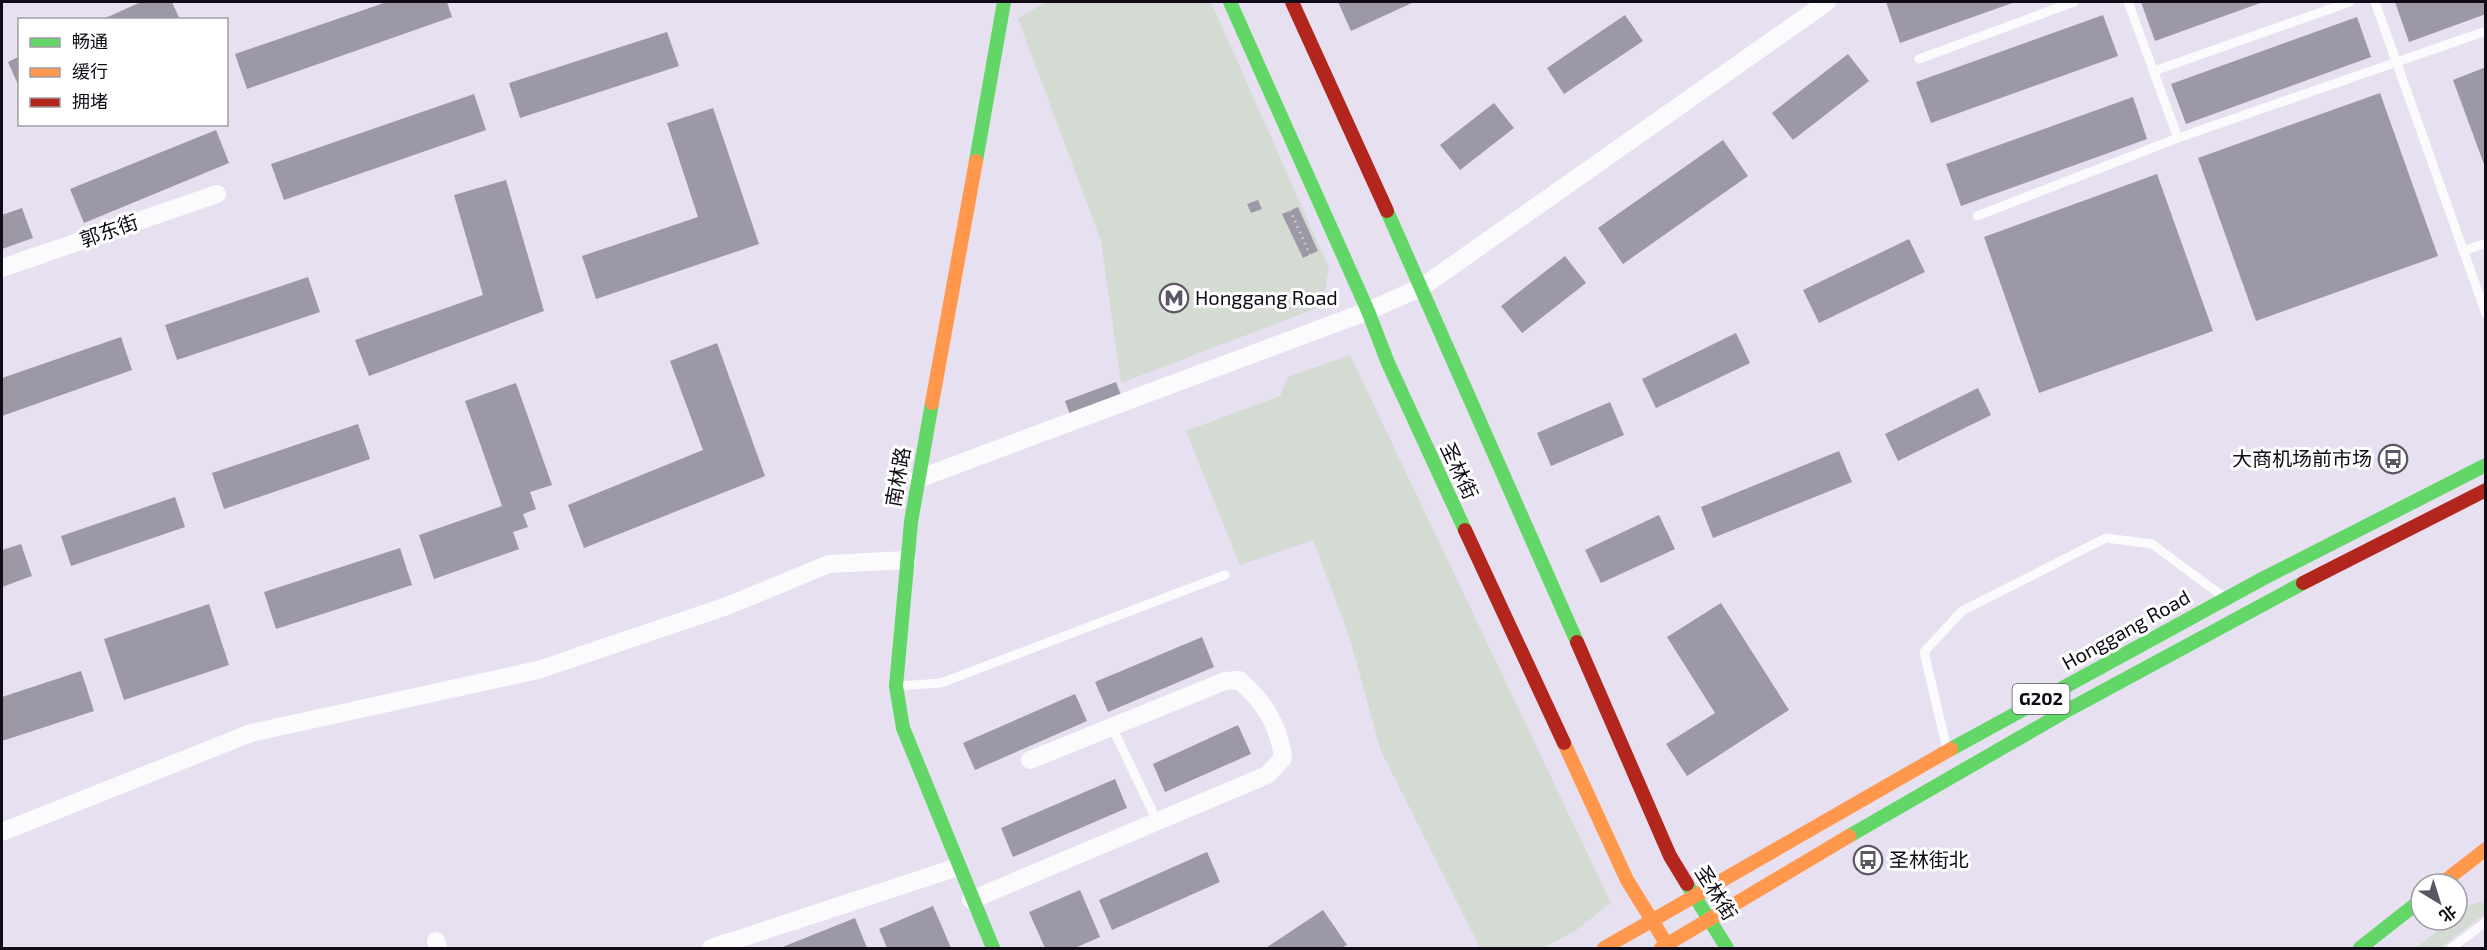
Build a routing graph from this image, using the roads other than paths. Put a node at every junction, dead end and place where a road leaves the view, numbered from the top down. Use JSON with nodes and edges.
{"nodes":[{"id":1,"x":1004,"y":2,"type":"edge"},
{"id":2,"x":1230,"y":2,"type":"edge"},
{"id":3,"x":1292,"y":2,"type":"edge"},
{"id":4,"x":1827,"y":2,"type":"edge"},
{"id":5,"x":2074,"y":2,"type":"edge"},
{"id":6,"x":2128,"y":2,"type":"edge"},
{"id":7,"x":2350,"y":2,"type":"edge"},
{"id":8,"x":2375,"y":2,"type":"edge"},
{"id":9,"x":2486,"y":31,"type":"edge"},
{"id":10,"x":1918,"y":59,"type":"dead end"},
{"id":11,"x":2397,"y":62,"type":"junction"},
{"id":12,"x":2154,"y":71,"type":"junction"},
{"id":13,"x":2178,"y":138,"type":"junction"},
{"id":14,"x":217,"y":194,"type":"dead end"},
{"id":15,"x":1977,"y":216,"type":"dead end"},
{"id":16,"x":2486,"y":243,"type":"edge"},
{"id":17,"x":2463,"y":251,"type":"junction"},
{"id":18,"x":2,"y":268,"type":"edge"},
{"id":19,"x":1422,"y":287,"type":"junction"},
{"id":20,"x":1368,"y":311,"type":"junction"},
{"id":21,"x":2486,"y":314,"type":"edge"},
{"id":22,"x":2486,"y":465,"type":"edge"},
{"id":23,"x":918,"y":479,"type":"junction"},
{"id":24,"x":2486,"y":490,"type":"edge"},
{"id":25,"x":907,"y":560,"type":"junction"},
{"id":26,"x":1225,"y":575,"type":"dead end"},
{"id":27,"x":2226,"y":598,"type":"junction"},
{"id":28,"x":897,"y":686,"type":"junction"},
{"id":29,"x":1112,"y":727,"type":"junction"},
{"id":30,"x":1948,"y":751,"type":"junction"},
{"id":31,"x":1030,"y":760,"type":"dead end"},
{"id":32,"x":1157,"y":821,"type":"junction"},
{"id":33,"x":2,"y":832,"type":"edge"},
{"id":34,"x":2486,"y":849,"type":"edge"},
{"id":35,"x":958,"y":867,"type":"junction"},
{"id":36,"x":2456,"y":872,"type":"edge"},
{"id":37,"x":1695,"y":896,"type":"junction"},
{"id":38,"x":971,"y":900,"type":"junction"},
{"id":39,"x":2409,"y":909,"type":"edge"},
{"id":40,"x":1709,"y":919,"type":"junction"},
{"id":41,"x":1652,"y":921,"type":"junction"},
{"id":42,"x":2486,"y":922,"type":"edge"},
{"id":43,"x":1665,"y":947,"type":"edge"},
{"id":44,"x":711,"y":948,"type":"edge"},
{"id":45,"x":993,"y":948,"type":"edge"},
{"id":46,"x":1604,"y":948,"type":"edge"},
{"id":47,"x":1727,"y":948,"type":"edge"},
{"id":48,"x":2360,"y":948,"type":"edge"},
{"id":49,"x":2451,"y":948,"type":"edge"}],
"edges":[{"from":1,"to":23,"type":"main road","name":"南林路"},
{"from":2,"to":20,"type":"main road","name":"圣林街"},
{"from":3,"to":19,"type":"main road","name":"圣林街"},
{"from":4,"to":19,"type":"street"},
{"from":5,"to":10,"type":"lane"},
{"from":6,"to":12,"type":"lane"},
{"from":7,"to":12,"type":"lane"},
{"from":8,"to":11,"type":"lane"},
{"from":9,"to":11,"type":"lane"},
{"from":11,"to":13,"type":"lane"},
{"from":11,"to":17,"type":"lane"},
{"from":12,"to":13,"type":"lane"},
{"from":13,"to":15,"type":"lane"},
{"from":14,"to":18,"type":"street","name":"郭东街"},
{"from":16,"to":17,"type":"lane"},
{"from":17,"to":21,"type":"lane"},
{"from":19,"to":20,"type":"street"},
{"from":19,"to":37,"type":"main road","name":"圣林街"},
{"from":20,"to":23,"type":"street"},
{"from":20,"to":41,"type":"main road","name":"圣林街"},
{"from":22,"to":27,"type":"main road","name":"Honggang Road","number":"G202"},
{"from":23,"to":25,"type":"main road","name":"南林路"},
{"from":24,"to":40,"type":"main road","number":"G202"},
{"from":25,"to":28,"type":"main road","name":"南林路"},
{"from":25,"to":33,"type":"street"},
{"from":26,"to":28,"type":"lane"},
{"from":27,"to":30,"type":"main road","name":"Honggang Road","number":"G202"},
{"from":27,"to":30,"type":"lane"},
{"from":28,"to":35,"type":"main road","name":"南林路"},
{"from":29,"to":31,"type":"street"},
{"from":29,"to":32,"type":"lane"},
{"from":29,"to":32,"type":"street"},
{"from":30,"to":37,"type":"main road","name":"Honggang Road","number":"G202"},
{"from":32,"to":38,"type":"street"},
{"from":34,"to":36,"type":"main road"},
{"from":35,"to":38,"type":"main road","name":"南林路"},
{"from":35,"to":44,"type":"street"},
{"from":37,"to":40,"type":"main road","name":"圣林街"},
{"from":37,"to":41,"type":"main road","name":"Honggang Road","number":"G202"},
{"from":38,"to":45,"type":"main road","name":"南林路"},
{"from":39,"to":48,"type":"main road"},
{"from":40,"to":43,"type":"main road","number":"G202"},
{"from":40,"to":47,"type":"main road","name":"圣林街"},
{"from":41,"to":43,"type":"main road","name":"圣林街"},
{"from":41,"to":46,"type":"main road","name":"Honggang Road","number":"G202"},
{"from":42,"to":49,"type":"lane"}]}
